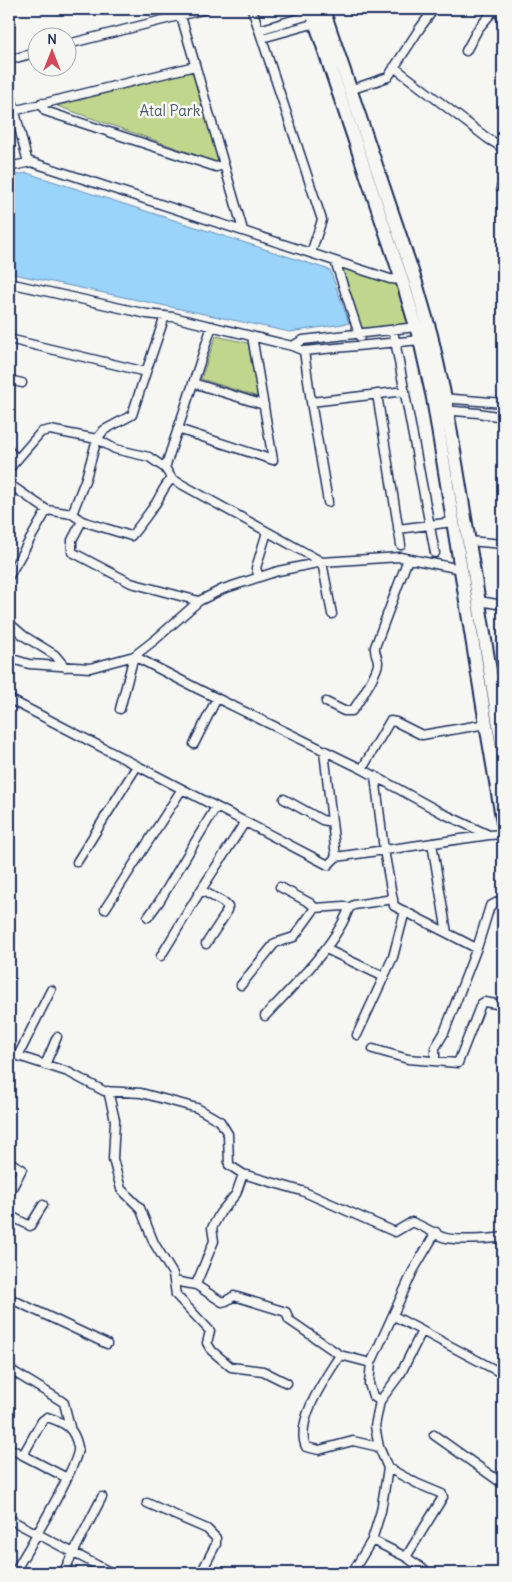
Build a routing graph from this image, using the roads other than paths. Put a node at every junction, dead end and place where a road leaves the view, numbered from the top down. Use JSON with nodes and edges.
{"nodes":[{"id":1,"x":206,"y":9,"type":"edge"},
{"id":2,"x":252,"y":9,"type":"edge"},
{"id":3,"x":434,"y":9,"type":"edge"},
{"id":4,"x":496,"y":9,"type":"edge"},
{"id":5,"x":180,"y":12,"type":"edge"},
{"id":6,"x":316,"y":14,"type":"edge"},
{"id":7,"x":503,"y":21,"type":"edge"},
{"id":8,"x":261,"y":34,"type":"junction"},
{"id":9,"x":78,"y":41,"type":"edge"},
{"id":10,"x":466,"y":51,"type":"dead end"},
{"id":11,"x":28,"y":55,"type":"edge"},
{"id":12,"x":9,"y":60,"type":"edge"},
{"id":13,"x":195,"y":66,"type":"junction"},
{"id":14,"x":394,"y":67,"type":"junction"},
{"id":15,"x":9,"y":88,"type":"edge"},
{"id":16,"x":350,"y":90,"type":"junction"},
{"id":17,"x":42,"y":104,"type":"junction"},
{"id":18,"x":12,"y":111,"type":"edge"},
{"id":19,"x":503,"y":148,"type":"edge"},
{"id":20,"x":28,"y":163,"type":"junction"},
{"id":21,"x":224,"y":164,"type":"junction"},
{"id":22,"x":9,"y":167,"type":"edge"},
{"id":23,"x":243,"y":230,"type":"junction"},
{"id":24,"x":311,"y":253,"type":"junction"},
{"id":25,"x":335,"y":261,"type":"junction"},
{"id":26,"x":403,"y":280,"type":"junction"},
{"id":27,"x":9,"y":283,"type":"edge"},
{"id":28,"x":165,"y":316,"type":"junction"},
{"id":29,"x":212,"y":326,"type":"junction"},
{"id":30,"x":416,"y":327,"type":"junction"},
{"id":31,"x":393,"y":330,"type":"junction"},
{"id":32,"x":360,"y":334,"type":"junction"},
{"id":33,"x":252,"y":336,"type":"junction"},
{"id":34,"x":9,"y":339,"type":"edge"},
{"id":35,"x":420,"y":340,"type":"junction"},
{"id":36,"x":396,"y":342,"type":"junction"},
{"id":37,"x":292,"y":346,"type":"junction"},
{"id":38,"x":362,"y":346,"type":"junction"},
{"id":39,"x":304,"y":351,"type":"junction"},
{"id":40,"x":146,"y":372,"type":"junction"},
{"id":41,"x":9,"y":380,"type":"edge"},
{"id":42,"x":22,"y":383,"type":"dead end"},
{"id":43,"x":193,"y":383,"type":"junction"},
{"id":44,"x":405,"y":391,"type":"junction"},
{"id":45,"x":377,"y":394,"type":"junction"},
{"id":46,"x":311,"y":402,"type":"junction"},
{"id":47,"x":503,"y":403,"type":"edge"},
{"id":48,"x":440,"y":404,"type":"junction"},
{"id":49,"x":264,"y":405,"type":"junction"},
{"id":50,"x":503,"y":417,"type":"edge"},
{"id":51,"x":178,"y":429,"type":"junction"},
{"id":52,"x":97,"y":439,"type":"junction"},
{"id":53,"x":9,"y":452,"type":"edge"},
{"id":54,"x":17,"y":459,"type":"junction"},
{"id":55,"x":164,"y":468,"type":"junction"},
{"id":56,"x":9,"y":469,"type":"edge"},
{"id":57,"x":172,"y":479,"type":"junction"},
{"id":58,"x":9,"y":484,"type":"edge"},
{"id":59,"x":328,"y":502,"type":"dead end"},
{"id":60,"x":47,"y":510,"type":"junction"},
{"id":61,"x":72,"y":514,"type":"junction"},
{"id":62,"x":82,"y":521,"type":"junction"},
{"id":63,"x":453,"y":522,"type":"junction"},
{"id":64,"x":430,"y":525,"type":"junction"},
{"id":65,"x":398,"y":530,"type":"junction"},
{"id":66,"x":267,"y":532,"type":"junction"},
{"id":67,"x":469,"y":541,"type":"junction"},
{"id":68,"x":503,"y":542,"type":"edge"},
{"id":69,"x":401,"y":545,"type":"dead end"},
{"id":70,"x":435,"y":553,"type":"dead end"},
{"id":71,"x":408,"y":559,"type":"junction"},
{"id":72,"x":322,"y":562,"type":"junction"},
{"id":73,"x":461,"y":569,"type":"junction"},
{"id":74,"x":9,"y":576,"type":"edge"},
{"id":75,"x":259,"y":577,"type":"junction"},
{"id":76,"x":199,"y":601,"type":"junction"},
{"id":77,"x":479,"y":601,"type":"junction"},
{"id":78,"x":503,"y":605,"type":"edge"},
{"id":79,"x":332,"y":614,"type":"dead end"},
{"id":80,"x":9,"y":623,"type":"edge"},
{"id":81,"x":134,"y":656,"type":"junction"},
{"id":82,"x":9,"y":658,"type":"edge"},
{"id":83,"x":65,"y":667,"type":"junction"},
{"id":84,"x":217,"y":698,"type":"junction"},
{"id":85,"x":9,"y":699,"type":"edge"},
{"id":86,"x":326,"y":702,"type":"dead end"},
{"id":87,"x":120,"y":709,"type":"dead end"},
{"id":88,"x":486,"y":724,"type":"junction"},
{"id":89,"x":194,"y":744,"type":"dead end"},
{"id":90,"x":500,"y":747,"type":"edge"},
{"id":91,"x":324,"y":751,"type":"junction"},
{"id":92,"x":137,"y":766,"type":"junction"},
{"id":93,"x":362,"y":769,"type":"junction"},
{"id":94,"x":375,"y":776,"type":"junction"},
{"id":95,"x":182,"y":789,"type":"junction"},
{"id":96,"x":284,"y":799,"type":"dead end"},
{"id":97,"x":216,"y":807,"type":"junction"},
{"id":98,"x":245,"y":822,"type":"junction"},
{"id":99,"x":332,"y":822,"type":"junction"},
{"id":100,"x":503,"y":823,"type":"edge"},
{"id":101,"x":503,"y":834,"type":"edge"},
{"id":102,"x":489,"y":835,"type":"junction"},
{"id":103,"x":432,"y":844,"type":"junction"},
{"id":104,"x":384,"y":850,"type":"junction"},
{"id":105,"x":336,"y":858,"type":"junction"},
{"id":106,"x":77,"y":862,"type":"dead end"},
{"id":107,"x":280,"y":887,"type":"dead end"},
{"id":108,"x":201,"y":890,"type":"junction"},
{"id":109,"x":393,"y":899,"type":"junction"},
{"id":110,"x":503,"y":899,"type":"edge"},
{"id":111,"x":315,"y":908,"type":"junction"},
{"id":112,"x":349,"y":908,"type":"junction"},
{"id":113,"x":105,"y":909,"type":"dead end"},
{"id":114,"x":405,"y":911,"type":"junction"},
{"id":115,"x":148,"y":917,"type":"dead end"},
{"id":116,"x":447,"y":933,"type":"junction"},
{"id":117,"x":206,"y":944,"type":"dead end"},
{"id":118,"x":476,"y":948,"type":"junction"},
{"id":119,"x":326,"y":949,"type":"junction"},
{"id":120,"x":161,"y":956,"type":"dead end"},
{"id":121,"x":384,"y":977,"type":"junction"},
{"id":122,"x":241,"y":985,"type":"dead end"},
{"id":123,"x":51,"y":990,"type":"dead end"},
{"id":124,"x":503,"y":1005,"type":"edge"},
{"id":125,"x":265,"y":1016,"type":"dead end"},
{"id":126,"x":357,"y":1034,"type":"dead end"},
{"id":127,"x":57,"y":1037,"type":"dead end"},
{"id":128,"x":373,"y":1049,"type":"dead end"},
{"id":129,"x":9,"y":1053,"type":"edge"},
{"id":130,"x":18,"y":1056,"type":"junction"},
{"id":131,"x":435,"y":1060,"type":"junction"},
{"id":132,"x":45,"y":1065,"type":"junction"},
{"id":133,"x":108,"y":1091,"type":"junction"},
{"id":134,"x":9,"y":1162,"type":"edge"},
{"id":135,"x":243,"y":1174,"type":"junction"},
{"id":136,"x":9,"y":1194,"type":"edge"},
{"id":137,"x":43,"y":1206,"type":"dead end"},
{"id":138,"x":9,"y":1215,"type":"edge"},
{"id":139,"x":436,"y":1232,"type":"junction"},
{"id":140,"x":503,"y":1237,"type":"edge"},
{"id":141,"x":174,"y":1280,"type":"junction"},
{"id":142,"x":197,"y":1282,"type":"dead end"},
{"id":143,"x":9,"y":1298,"type":"edge"},
{"id":144,"x":394,"y":1316,"type":"junction"},
{"id":145,"x":422,"y":1331,"type":"junction"},
{"id":146,"x":107,"y":1344,"type":"dead end"},
{"id":147,"x":340,"y":1355,"type":"junction"},
{"id":148,"x":371,"y":1363,"type":"junction"},
{"id":149,"x":9,"y":1369,"type":"edge"},
{"id":150,"x":503,"y":1374,"type":"edge"},
{"id":151,"x":287,"y":1383,"type":"dead end"},
{"id":152,"x":380,"y":1401,"type":"junction"},
{"id":153,"x":70,"y":1427,"type":"junction"},
{"id":154,"x":434,"y":1435,"type":"dead end"},
{"id":155,"x":379,"y":1447,"type":"junction"},
{"id":156,"x":9,"y":1448,"type":"edge"},
{"id":157,"x":23,"y":1455,"type":"junction"},
{"id":158,"x":388,"y":1468,"type":"junction"},
{"id":159,"x":67,"y":1478,"type":"junction"},
{"id":160,"x":503,"y":1484,"type":"edge"},
{"id":161,"x":102,"y":1496,"type":"dead end"},
{"id":162,"x":146,"y":1503,"type":"dead end"},
{"id":163,"x":9,"y":1519,"type":"edge"},
{"id":164,"x":37,"y":1534,"type":"junction"},
{"id":165,"x":372,"y":1540,"type":"junction"},
{"id":166,"x":74,"y":1553,"type":"junction"},
{"id":167,"x":406,"y":1557,"type":"junction"},
{"id":168,"x":426,"y":1571,"type":"dead end"},
{"id":169,"x":14,"y":1573,"type":"edge"},
{"id":170,"x":63,"y":1573,"type":"edge"},
{"id":171,"x":112,"y":1573,"type":"edge"},
{"id":172,"x":202,"y":1573,"type":"edge"},
{"id":173,"x":352,"y":1573,"type":"edge"}],
"edges":[{"from":1,"to":5,"type":"street"},
{"from":2,"to":8,"type":"street"},
{"from":3,"to":14,"type":"street"},
{"from":4,"to":7,"type":"street"},
{"from":4,"to":10,"type":"street"},
{"from":5,"to":9,"type":"street"},
{"from":5,"to":13,"type":"street"},
{"from":6,"to":8,"type":"street"},
{"from":6,"to":16,"type":"highway"},
{"from":6,"to":26,"type":"highway"},
{"from":8,"to":24,"type":"street"},
{"from":11,"to":12,"type":"street"},
{"from":13,"to":17,"type":"street"},
{"from":13,"to":21,"type":"street"},
{"from":14,"to":16,"type":"street"},
{"from":14,"to":19,"type":"street"},
{"from":15,"to":18,"type":"street"},
{"from":16,"to":48,"type":"highway"},
{"from":17,"to":18,"type":"street"},
{"from":17,"to":21,"type":"street"},
{"from":18,"to":20,"type":"street"},
{"from":20,"to":22,"type":"street"},
{"from":20,"to":23,"type":"street"},
{"from":21,"to":23,"type":"street"},
{"from":23,"to":24,"type":"street"},
{"from":24,"to":25,"type":"street"},
{"from":25,"to":26,"type":"street"},
{"from":25,"to":32,"type":"street"},
{"from":26,"to":30,"type":"highway"},
{"from":27,"to":28,"type":"street"},
{"from":28,"to":29,"type":"street"},
{"from":28,"to":40,"type":"street"},
{"from":29,"to":33,"type":"street"},
{"from":29,"to":43,"type":"street"},
{"from":30,"to":31,"type":"street"},
{"from":30,"to":35,"type":"highway"},
{"from":31,"to":32,"type":"street"},
{"from":31,"to":36,"type":"street"},
{"from":32,"to":37,"type":"street"},
{"from":32,"to":38,"type":"street"},
{"from":33,"to":37,"type":"street"},
{"from":33,"to":49,"type":"street"},
{"from":34,"to":40,"type":"street"},
{"from":35,"to":36,"type":"street"},
{"from":35,"to":48,"type":"highway"},
{"from":36,"to":38,"type":"street"},
{"from":36,"to":44,"type":"street"},
{"from":37,"to":39,"type":"street"},
{"from":38,"to":39,"type":"street"},
{"from":39,"to":46,"type":"street"},
{"from":40,"to":52,"type":"street"},
{"from":41,"to":42,"type":"street"},
{"from":43,"to":49,"type":"street"},
{"from":43,"to":51,"type":"street"},
{"from":44,"to":45,"type":"street"},
{"from":44,"to":64,"type":"street"},
{"from":45,"to":46,"type":"street"},
{"from":45,"to":65,"type":"street"},
{"from":46,"to":59,"type":"street"},
{"from":47,"to":48,"type":"street"},
{"from":48,"to":50,"type":"street"},
{"from":48,"to":63,"type":"highway"},
{"from":48,"to":67,"type":"highway"},
{"from":49,"to":51,"type":"street"},
{"from":51,"to":55,"type":"street"},
{"from":52,"to":54,"type":"street"},
{"from":52,"to":55,"type":"street"},
{"from":52,"to":61,"type":"street"},
{"from":53,"to":54,"type":"street"},
{"from":54,"to":56,"type":"street"},
{"from":55,"to":57,"type":"street"},
{"from":57,"to":62,"type":"street"},
{"from":57,"to":66,"type":"street"},
{"from":58,"to":60,"type":"street"},
{"from":60,"to":61,"type":"street"},
{"from":60,"to":74,"type":"street"},
{"from":61,"to":62,"type":"street"},
{"from":62,"to":76,"type":"street"},
{"from":63,"to":64,"type":"street"},
{"from":63,"to":73,"type":"highway"},
{"from":64,"to":65,"type":"street"},
{"from":64,"to":70,"type":"street"},
{"from":65,"to":69,"type":"street"},
{"from":66,"to":72,"type":"street"},
{"from":66,"to":75,"type":"street"},
{"from":67,"to":68,"type":"street"},
{"from":67,"to":77,"type":"highway"},
{"from":71,"to":72,"type":"street"},
{"from":71,"to":73,"type":"street"},
{"from":71,"to":86,"type":"street"},
{"from":72,"to":75,"type":"street"},
{"from":72,"to":79,"type":"street"},
{"from":73,"to":88,"type":"highway"},
{"from":75,"to":76,"type":"street"},
{"from":76,"to":81,"type":"street"},
{"from":77,"to":78,"type":"street"},
{"from":77,"to":90,"type":"highway"},
{"from":80,"to":83,"type":"street"},
{"from":81,"to":83,"type":"street"},
{"from":81,"to":84,"type":"street"},
{"from":81,"to":87,"type":"street"},
{"from":82,"to":83,"type":"street"},
{"from":84,"to":89,"type":"street"},
{"from":84,"to":91,"type":"street"},
{"from":85,"to":92,"type":"street"},
{"from":88,"to":90,"type":"highway"},
{"from":88,"to":93,"type":"street"},
{"from":90,"to":100,"type":"highway"},
{"from":91,"to":93,"type":"street"},
{"from":91,"to":99,"type":"street"},
{"from":92,"to":95,"type":"street"},
{"from":92,"to":106,"type":"street"},
{"from":93,"to":94,"type":"street"},
{"from":94,"to":102,"type":"street"},
{"from":94,"to":104,"type":"street"},
{"from":95,"to":97,"type":"street"},
{"from":95,"to":113,"type":"street"},
{"from":96,"to":99,"type":"street"},
{"from":97,"to":98,"type":"street"},
{"from":97,"to":115,"type":"street"},
{"from":98,"to":105,"type":"street"},
{"from":98,"to":108,"type":"street"},
{"from":99,"to":105,"type":"street"},
{"from":101,"to":102,"type":"street"},
{"from":102,"to":103,"type":"street"},
{"from":103,"to":104,"type":"street"},
{"from":103,"to":116,"type":"street"},
{"from":104,"to":105,"type":"street"},
{"from":104,"to":109,"type":"street"},
{"from":107,"to":111,"type":"street"},
{"from":108,"to":117,"type":"street"},
{"from":108,"to":120,"type":"street"},
{"from":109,"to":112,"type":"street"},
{"from":109,"to":114,"type":"street"},
{"from":110,"to":118,"type":"street"},
{"from":111,"to":112,"type":"street"},
{"from":111,"to":122,"type":"street"},
{"from":112,"to":119,"type":"street"},
{"from":114,"to":116,"type":"street"},
{"from":114,"to":121,"type":"street"},
{"from":116,"to":118,"type":"street"},
{"from":118,"to":131,"type":"street"},
{"from":119,"to":121,"type":"street"},
{"from":119,"to":125,"type":"street"},
{"from":121,"to":126,"type":"street"},
{"from":123,"to":130,"type":"street"},
{"from":124,"to":131,"type":"street"},
{"from":127,"to":132,"type":"street"},
{"from":128,"to":131,"type":"street"},
{"from":129,"to":130,"type":"street"},
{"from":130,"to":132,"type":"street"},
{"from":132,"to":133,"type":"street"},
{"from":133,"to":135,"type":"street"},
{"from":133,"to":141,"type":"street"},
{"from":134,"to":136,"type":"street"},
{"from":135,"to":139,"type":"street"},
{"from":135,"to":142,"type":"street"},
{"from":137,"to":138,"type":"street"},
{"from":139,"to":140,"type":"street"},
{"from":139,"to":144,"type":"street"},
{"from":141,"to":147,"type":"street"},
{"from":141,"to":151,"type":"street"},
{"from":143,"to":146,"type":"street"},
{"from":144,"to":145,"type":"street"},
{"from":144,"to":148,"type":"street"},
{"from":145,"to":150,"type":"street"},
{"from":145,"to":152,"type":"street"},
{"from":147,"to":148,"type":"street"},
{"from":147,"to":155,"type":"street"},
{"from":148,"to":152,"type":"street"},
{"from":149,"to":153,"type":"street"},
{"from":152,"to":155,"type":"street"},
{"from":153,"to":157,"type":"street"},
{"from":153,"to":159,"type":"street"},
{"from":154,"to":160,"type":"street"},
{"from":155,"to":158,"type":"street"},
{"from":156,"to":157,"type":"street"},
{"from":157,"to":159,"type":"street"},
{"from":158,"to":165,"type":"street"},
{"from":158,"to":167,"type":"street"},
{"from":159,"to":164,"type":"street"},
{"from":161,"to":166,"type":"street"},
{"from":162,"to":172,"type":"street"},
{"from":163,"to":164,"type":"street"},
{"from":164,"to":166,"type":"street"},
{"from":164,"to":169,"type":"street"},
{"from":165,"to":167,"type":"street"},
{"from":165,"to":173,"type":"street"},
{"from":166,"to":170,"type":"street"},
{"from":166,"to":171,"type":"street"},
{"from":167,"to":168,"type":"street"}]}
